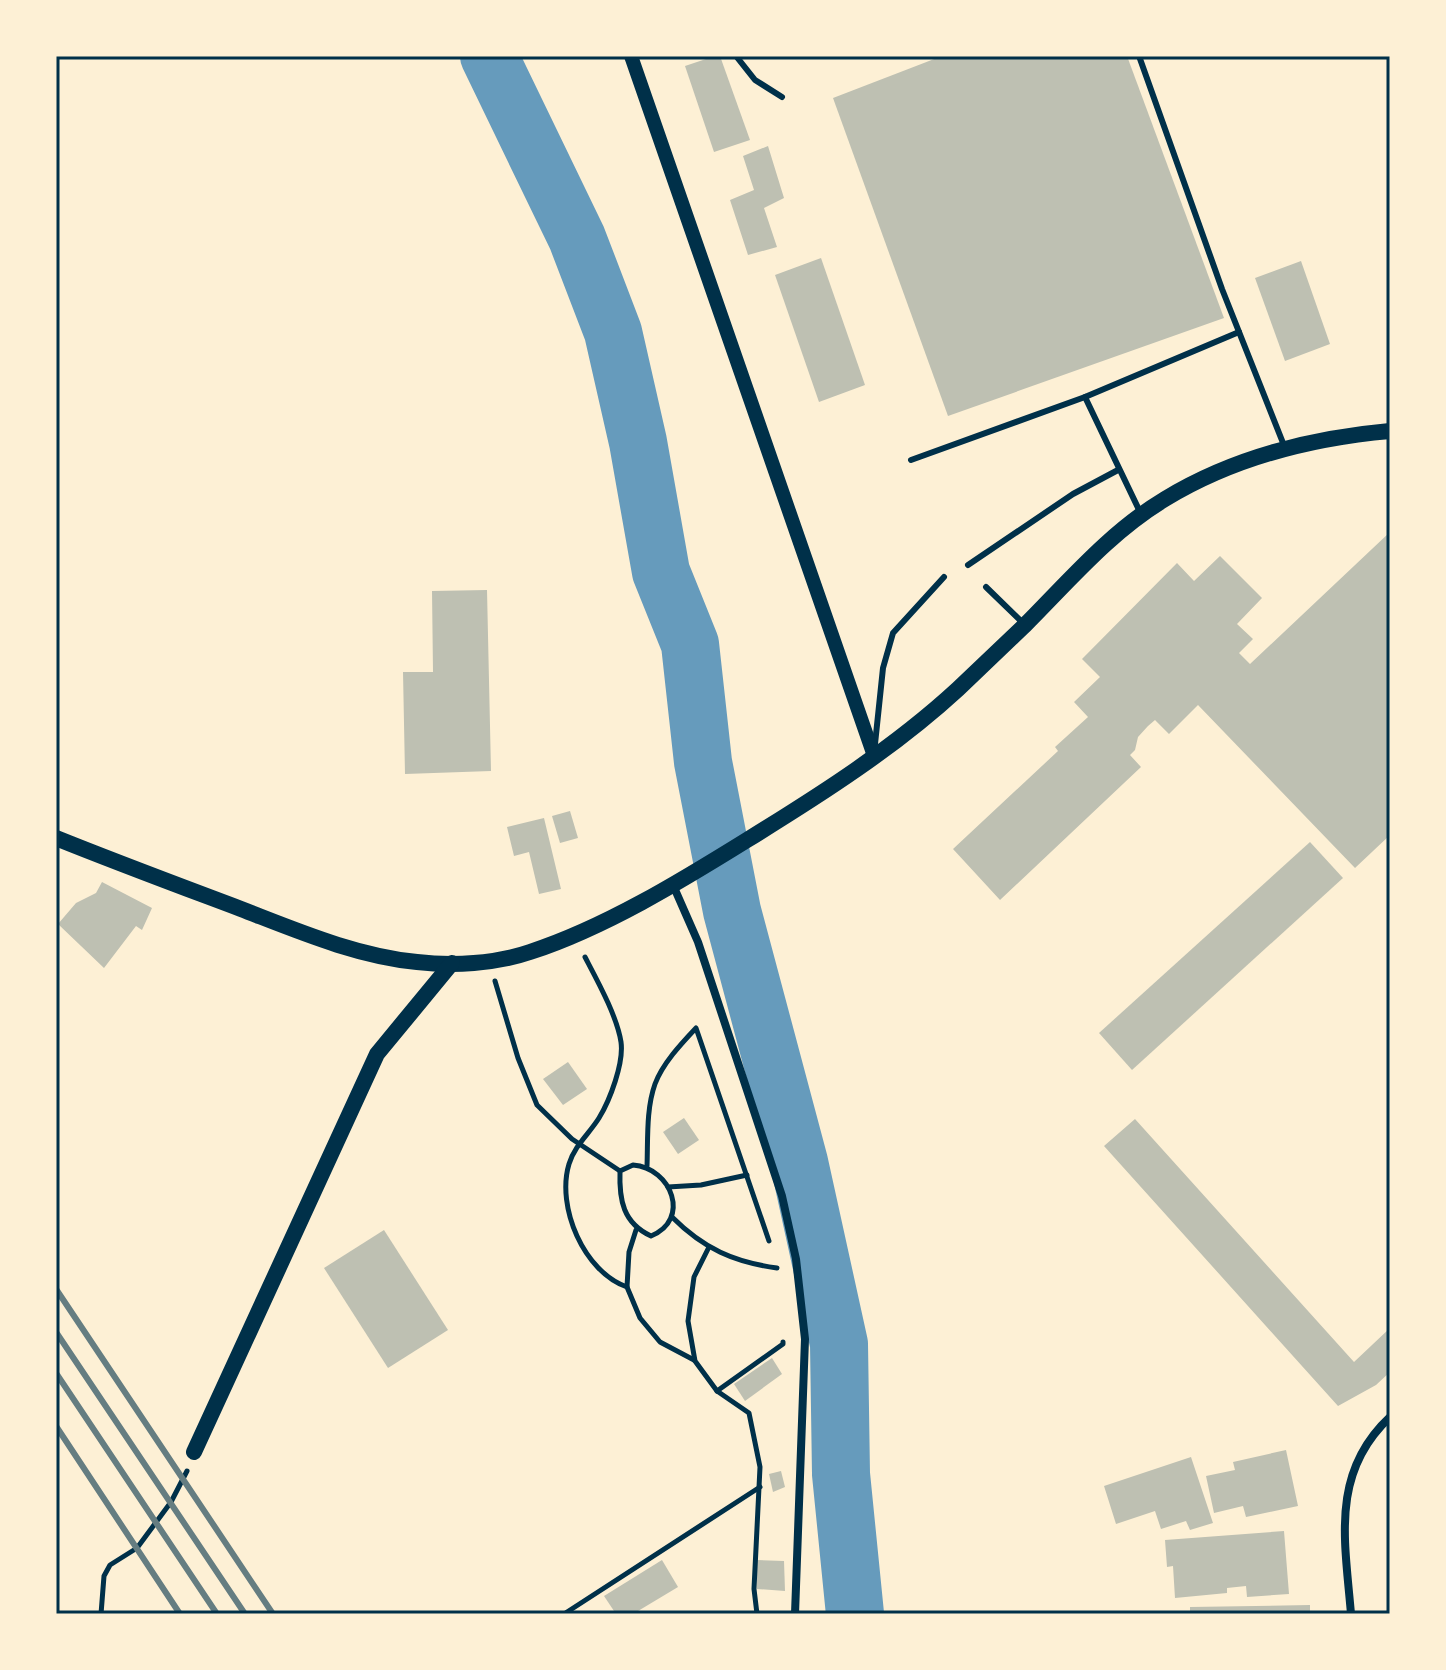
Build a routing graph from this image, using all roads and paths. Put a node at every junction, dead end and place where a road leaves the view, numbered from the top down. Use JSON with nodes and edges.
{"nodes":[{"id":1,"x":631,"y":56,"type":"edge"},
{"id":2,"x":736,"y":56,"type":"edge"},
{"id":3,"x":1139,"y":56,"type":"edge"},
{"id":4,"x":782,"y":97,"type":"dead end"},
{"id":5,"x":1239,"y":332,"type":"junction"},
{"id":6,"x":1085,"y":397,"type":"junction"},
{"id":7,"x":1390,"y":431,"type":"edge"},
{"id":8,"x":1285,"y":448,"type":"junction"},
{"id":9,"x":911,"y":460,"type":"dead end"},
{"id":10,"x":1118,"y":470,"type":"junction"},
{"id":11,"x":1141,"y":514,"type":"junction"},
{"id":12,"x":968,"y":565,"type":"dead end"},
{"id":13,"x":944,"y":577,"type":"dead end"},
{"id":14,"x":986,"y":587,"type":"dead end"},
{"id":15,"x":1025,"y":625,"type":"junction"},
{"id":16,"x":874,"y":756,"type":"junction"},
{"id":17,"x":56,"y":838,"type":"edge"},
{"id":18,"x":679,"y":882,"type":"junction"},
{"id":19,"x":574,"y":934,"type":"junction"},
{"id":20,"x":490,"y":961,"type":"junction"},
{"id":21,"x":452,"y":963,"type":"junction"},
{"id":22,"x":579,"y":1144,"type":"junction"},
{"id":23,"x":647,"y":1166,"type":"junction"},
{"id":24,"x":620,"y":1171,"type":"junction"},
{"id":25,"x":747,"y":1175,"type":"junction"},
{"id":26,"x":668,"y":1187,"type":"junction"},
{"id":27,"x":672,"y":1217,"type":"junction"},
{"id":28,"x":636,"y":1229,"type":"junction"},
{"id":29,"x":709,"y":1247,"type":"junction"},
{"id":30,"x":777,"y":1268,"type":"junction"},
{"id":31,"x":779,"y":1283,"type":"dead end"},
{"id":32,"x":627,"y":1287,"type":"junction"},
{"id":33,"x":782,"y":1329,"type":"dead end"},
{"id":34,"x":695,"y":1361,"type":"junction"},
{"id":35,"x":717,"y":1391,"type":"junction"},
{"id":36,"x":1390,"y":1417,"type":"edge"},
{"id":37,"x":194,"y":1452,"type":"joint"},
{"id":38,"x":760,"y":1487,"type":"junction"},
{"id":39,"x":567,"y":1613,"type":"edge"},
{"id":40,"x":101,"y":1614,"type":"edge"},
{"id":41,"x":757,"y":1614,"type":"edge"},
{"id":42,"x":795,"y":1614,"type":"edge"},
{"id":43,"x":1351,"y":1614,"type":"edge"}],
"edges":[{"from":1,"to":16,"type":"street"},
{"from":2,"to":4,"type":"lane"},
{"from":3,"to":5,"type":"lane"},
{"from":5,"to":6,"type":"lane"},
{"from":5,"to":8,"type":"lane"},
{"from":6,"to":9,"type":"lane"},
{"from":6,"to":10,"type":"lane"},
{"from":7,"to":8,"type":"main road"},
{"from":8,"to":11,"type":"main road"},
{"from":10,"to":11,"type":"lane"},
{"from":10,"to":12,"type":"lane"},
{"from":11,"to":15,"type":"main road"},
{"from":13,"to":16,"type":"lane"},
{"from":14,"to":15,"type":"lane"},
{"from":15,"to":16,"type":"main road"},
{"from":16,"to":18,"type":"main road"},
{"from":17,"to":21,"type":"main road"},
{"from":18,"to":19,"type":"main road"},
{"from":18,"to":42,"type":"street"},
{"from":19,"to":20,"type":"main road"},
{"from":19,"to":22,"type":"path"},
{"from":20,"to":21,"type":"main road"},
{"from":20,"to":22,"type":"path"},
{"from":21,"to":37,"type":"main road"},
{"from":22,"to":24,"type":"path"},
{"from":22,"to":32,"type":"path"},
{"from":23,"to":24,"type":"path"},
{"from":23,"to":25,"type":"path"},
{"from":23,"to":26,"type":"path"},
{"from":24,"to":28,"type":"path"},
{"from":25,"to":26,"type":"path"},
{"from":25,"to":30,"type":"path"},
{"from":26,"to":27,"type":"path"},
{"from":27,"to":28,"type":"path"},
{"from":27,"to":29,"type":"path"},
{"from":28,"to":32,"type":"path"},
{"from":29,"to":30,"type":"path"},
{"from":29,"to":34,"type":"path"},
{"from":30,"to":31,"type":"path"},
{"from":32,"to":34,"type":"path"},
{"from":33,"to":35,"type":"path"},
{"from":34,"to":35,"type":"path"},
{"from":35,"to":38,"type":"path"},
{"from":36,"to":43,"type":"street"},
{"from":37,"to":40,"type":"path"},
{"from":38,"to":39,"type":"path"},
{"from":38,"to":41,"type":"path"}]}
